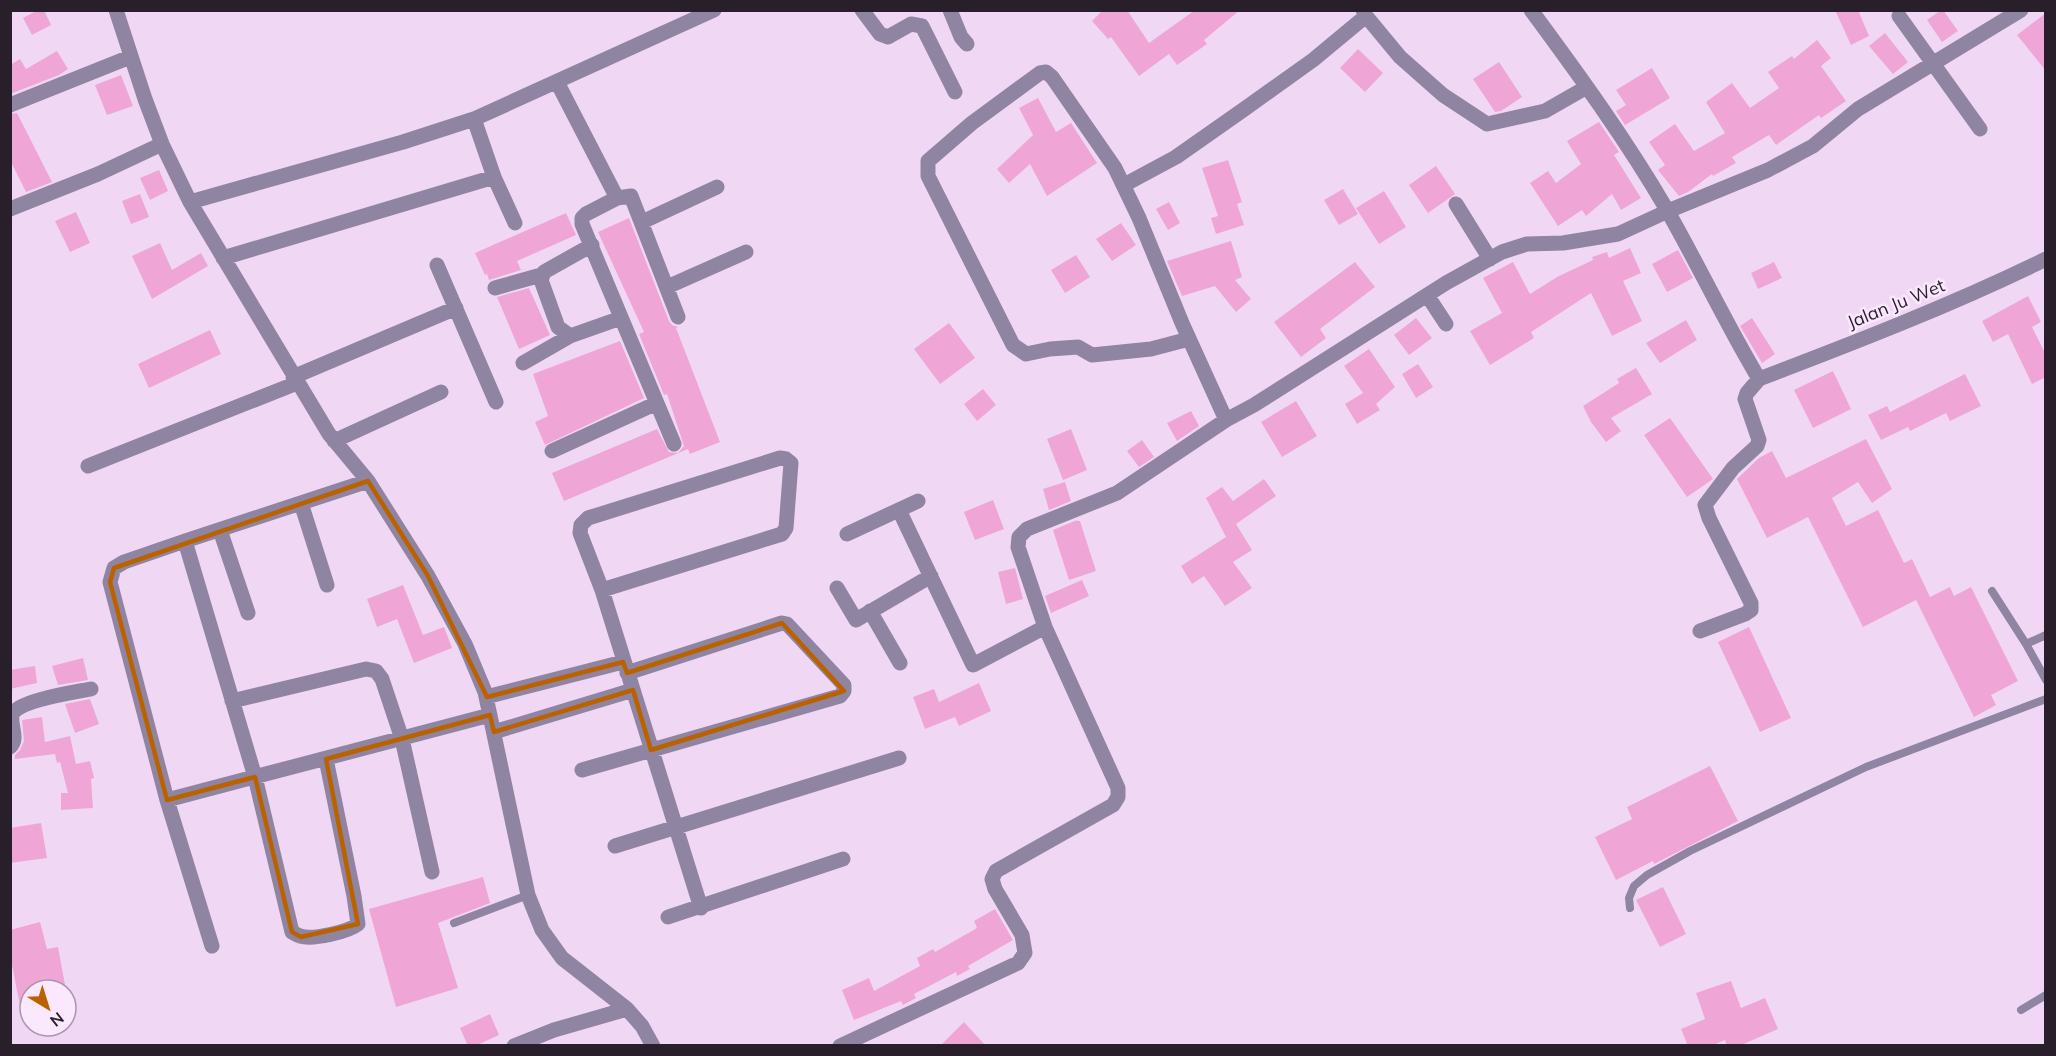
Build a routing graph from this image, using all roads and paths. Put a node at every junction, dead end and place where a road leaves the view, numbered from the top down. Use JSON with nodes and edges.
{"nodes":[{"id":1,"x":116,"y":10,"type":"edge"},
{"id":2,"x":714,"y":10,"type":"edge"},
{"id":3,"x":862,"y":10,"type":"edge"},
{"id":4,"x":950,"y":10,"type":"edge"},
{"id":5,"x":2021,"y":10,"type":"edge"},
{"id":6,"x":1365,"y":13,"type":"edge"},
{"id":7,"x":1539,"y":14,"type":"edge"},
{"id":8,"x":1899,"y":16,"type":"dead end"},
{"id":9,"x":967,"y":44,"type":"dead end"},
{"id":10,"x":130,"y":57,"type":"junction"},
{"id":11,"x":1933,"y":63,"type":"junction"},
{"id":12,"x":556,"y":81,"type":"junction"},
{"id":13,"x":1587,"y":87,"type":"junction"},
{"id":14,"x":955,"y":92,"type":"dead end"},
{"id":15,"x":10,"y":105,"type":"edge"},
{"id":16,"x":474,"y":119,"type":"junction"},
{"id":17,"x":1980,"y":129,"type":"dead end"},
{"id":18,"x":162,"y":144,"type":"junction"},
{"id":19,"x":494,"y":177,"type":"junction"},
{"id":20,"x":1124,"y":185,"type":"junction"},
{"id":21,"x":717,"y":188,"type":"dead end"},
{"id":22,"x":617,"y":198,"type":"junction"},
{"id":23,"x":190,"y":202,"type":"junction"},
{"id":24,"x":1456,"y":204,"type":"dead end"},
{"id":25,"x":10,"y":209,"type":"edge"},
{"id":26,"x":1668,"y":211,"type":"junction"},
{"id":27,"x":642,"y":222,"type":"junction"},
{"id":28,"x":515,"y":223,"type":"dead end"},
{"id":29,"x":592,"y":245,"type":"junction"},
{"id":30,"x":746,"y":252,"type":"dead end"},
{"id":31,"x":223,"y":258,"type":"junction"},
{"id":32,"x":1490,"y":259,"type":"junction"},
{"id":33,"x":2046,"y":259,"type":"edge"},
{"id":34,"x":437,"y":265,"type":"dead end"},
{"id":35,"x":541,"y":275,"type":"junction"},
{"id":36,"x":667,"y":287,"type":"junction"},
{"id":37,"x":495,"y":288,"type":"dead end"},
{"id":38,"x":1427,"y":296,"type":"junction"},
{"id":39,"x":456,"y":308,"type":"junction"},
{"id":40,"x":678,"y":317,"type":"dead end"},
{"id":41,"x":621,"y":318,"type":"junction"},
{"id":42,"x":1446,"y":324,"type":"dead end"},
{"id":43,"x":570,"y":336,"type":"junction"},
{"id":44,"x":1189,"y":339,"type":"junction"},
{"id":45,"x":524,"y":363,"type":"dead end"},
{"id":46,"x":1759,"y":379,"type":"junction"},
{"id":47,"x":295,"y":380,"type":"junction"},
{"id":48,"x":441,"y":393,"type":"dead end"},
{"id":49,"x":496,"y":402,"type":"dead end"},
{"id":50,"x":657,"y":403,"type":"junction"},
{"id":51,"x":1226,"y":420,"type":"junction"},
{"id":52,"x":334,"y":441,"type":"junction"},
{"id":53,"x":674,"y":444,"type":"dead end"},
{"id":54,"x":552,"y":451,"type":"dead end"},
{"id":55,"x":88,"y":466,"type":"dead end"},
{"id":56,"x":368,"y":481,"type":"junction"},
{"id":57,"x":918,"y":501,"type":"dead end"},
{"id":58,"x":301,"y":503,"type":"junction"},
{"id":59,"x":899,"y":510,"type":"junction"},
{"id":60,"x":220,"y":530,"type":"junction"},
{"id":61,"x":847,"y":534,"type":"dead end"},
{"id":62,"x":185,"y":541,"type":"junction"},
{"id":63,"x":931,"y":576,"type":"junction"},
{"id":64,"x":327,"y":585,"type":"dead end"},
{"id":65,"x":837,"y":588,"type":"dead end"},
{"id":66,"x":602,"y":590,"type":"junction"},
{"id":67,"x":1992,"y":591,"type":"dead end"},
{"id":68,"x":870,"y":611,"type":"junction"},
{"id":69,"x":248,"y":613,"type":"dead end"},
{"id":70,"x":1045,"y":627,"type":"junction"},
{"id":71,"x":1700,"y":631,"type":"dead end"},
{"id":72,"x":2046,"y":635,"type":"edge"},
{"id":73,"x":2026,"y":644,"type":"junction"},
{"id":74,"x":900,"y":663,"type":"dead end"},
{"id":75,"x":625,"y":667,"type":"junction"},
{"id":76,"x":2046,"y":680,"type":"edge"},
{"id":77,"x":91,"y":688,"type":"dead end"},
{"id":78,"x":633,"y":690,"type":"junction"},
{"id":79,"x":486,"y":697,"type":"junction"},
{"id":80,"x":2046,"y":699,"type":"edge"},
{"id":81,"x":232,"y":700,"type":"junction"},
{"id":82,"x":490,"y":715,"type":"junction"},
{"id":83,"x":494,"y":732,"type":"junction"},
{"id":84,"x":402,"y":740,"type":"junction"},
{"id":85,"x":10,"y":747,"type":"edge"},
{"id":86,"x":651,"y":750,"type":"junction"},
{"id":87,"x":899,"y":758,"type":"dead end"},
{"id":88,"x":326,"y":759,"type":"junction"},
{"id":89,"x":582,"y":770,"type":"dead end"},
{"id":90,"x":255,"y":777,"type":"junction"},
{"id":91,"x":168,"y":800,"type":"junction"},
{"id":92,"x":676,"y":828,"type":"junction"},
{"id":93,"x":615,"y":846,"type":"dead end"},
{"id":94,"x":843,"y":859,"type":"dead end"},
{"id":95,"x":432,"y":872,"type":"dead end"},
{"id":96,"x":528,"y":895,"type":"junction"},
{"id":97,"x":700,"y":908,"type":"junction"},
{"id":98,"x":1630,"y":908,"type":"dead end"},
{"id":99,"x":668,"y":918,"type":"dead end"},
{"id":100,"x":454,"y":923,"type":"dead end"},
{"id":101,"x":212,"y":946,"type":"dead end"},
{"id":102,"x":2046,"y":995,"type":"edge"},
{"id":103,"x":627,"y":1009,"type":"junction"},
{"id":104,"x":2021,"y":1010,"type":"dead end"},
{"id":105,"x":514,"y":1046,"type":"edge"},
{"id":106,"x":653,"y":1046,"type":"edge"},
{"id":107,"x":840,"y":1046,"type":"edge"}],
"edges":[{"from":1,"to":10,"type":"street"},
{"from":2,"to":12,"type":"street"},
{"from":3,"to":14,"type":"street"},
{"from":4,"to":9,"type":"street"},
{"from":5,"to":11,"type":"street"},
{"from":6,"to":13,"type":"street"},
{"from":6,"to":20,"type":"street"},
{"from":7,"to":13,"type":"street"},
{"from":8,"to":11,"type":"street"},
{"from":10,"to":15,"type":"street"},
{"from":10,"to":18,"type":"street"},
{"from":11,"to":17,"type":"street"},
{"from":11,"to":26,"type":"street"},
{"from":12,"to":16,"type":"street"},
{"from":12,"to":22,"type":"street"},
{"from":13,"to":26,"type":"street"},
{"from":16,"to":19,"type":"street"},
{"from":16,"to":23,"type":"street"},
{"from":18,"to":23,"type":"street"},
{"from":18,"to":25,"type":"street"},
{"from":19,"to":28,"type":"street"},
{"from":19,"to":31,"type":"street"},
{"from":20,"to":44,"type":"street"},
{"from":20,"to":44,"type":"street"},
{"from":21,"to":27,"type":"street"},
{"from":22,"to":27,"type":"street"},
{"from":22,"to":29,"type":"street"},
{"from":23,"to":31,"type":"street"},
{"from":24,"to":32,"type":"street"},
{"from":26,"to":32,"type":"street"},
{"from":26,"to":46,"type":"street"},
{"from":27,"to":36,"type":"street"},
{"from":29,"to":35,"type":"street"},
{"from":29,"to":41,"type":"street"},
{"from":30,"to":36,"type":"street"},
{"from":31,"to":47,"type":"street"},
{"from":32,"to":38,"type":"street"},
{"from":33,"to":46,"type":"street","name":"Jalan Ju Wet"},
{"from":34,"to":39,"type":"street"},
{"from":35,"to":37,"type":"street"},
{"from":35,"to":43,"type":"street"},
{"from":36,"to":40,"type":"street"},
{"from":38,"to":42,"type":"street"},
{"from":38,"to":51,"type":"street"},
{"from":39,"to":47,"type":"street"},
{"from":39,"to":49,"type":"street"},
{"from":41,"to":43,"type":"street"},
{"from":41,"to":50,"type":"street"},
{"from":43,"to":45,"type":"street"},
{"from":44,"to":51,"type":"street"},
{"from":46,"to":71,"type":"street"},
{"from":47,"to":52,"type":"street"},
{"from":47,"to":55,"type":"street"},
{"from":48,"to":52,"type":"street"},
{"from":50,"to":53,"type":"street"},
{"from":50,"to":54,"type":"street"},
{"from":51,"to":70,"type":"street"},
{"from":52,"to":56,"type":"street"},
{"from":56,"to":58,"type":"street"},
{"from":56,"to":79,"type":"street"},
{"from":57,"to":59,"type":"street"},
{"from":58,"to":60,"type":"street"},
{"from":58,"to":64,"type":"street"},
{"from":59,"to":61,"type":"street"},
{"from":59,"to":63,"type":"street"},
{"from":60,"to":62,"type":"street"},
{"from":60,"to":69,"type":"street"},
{"from":62,"to":81,"type":"street"},
{"from":62,"to":91,"type":"street"},
{"from":63,"to":68,"type":"street"},
{"from":63,"to":70,"type":"street"},
{"from":65,"to":68,"type":"street"},
{"from":66,"to":66,"type":"street"},
{"from":66,"to":75,"type":"street"},
{"from":67,"to":73,"type":"lane"},
{"from":68,"to":74,"type":"street"},
{"from":70,"to":107,"type":"street"},
{"from":72,"to":73,"type":"lane"},
{"from":73,"to":76,"type":"lane"},
{"from":75,"to":78,"type":"street"},
{"from":75,"to":79,"type":"street"},
{"from":75,"to":86,"type":"street"},
{"from":77,"to":85,"type":"street"},
{"from":78,"to":83,"type":"street"},
{"from":78,"to":86,"type":"street"},
{"from":79,"to":82,"type":"street"},
{"from":80,"to":98,"type":"lane"},
{"from":81,"to":84,"type":"street"},
{"from":81,"to":90,"type":"street"},
{"from":82,"to":83,"type":"street"},
{"from":82,"to":84,"type":"street"},
{"from":83,"to":96,"type":"street"},
{"from":84,"to":88,"type":"street"},
{"from":84,"to":95,"type":"street"},
{"from":86,"to":89,"type":"street"},
{"from":86,"to":92,"type":"street"},
{"from":87,"to":92,"type":"street"},
{"from":88,"to":90,"type":"street"},
{"from":88,"to":90,"type":"street"},
{"from":90,"to":91,"type":"street"},
{"from":91,"to":101,"type":"street"},
{"from":92,"to":93,"type":"street"},
{"from":92,"to":97,"type":"street"},
{"from":94,"to":97,"type":"street"},
{"from":96,"to":100,"type":"lane"},
{"from":96,"to":103,"type":"street"},
{"from":97,"to":99,"type":"street"},
{"from":102,"to":104,"type":"lane"},
{"from":103,"to":105,"type":"street"},
{"from":103,"to":106,"type":"street"}]}
